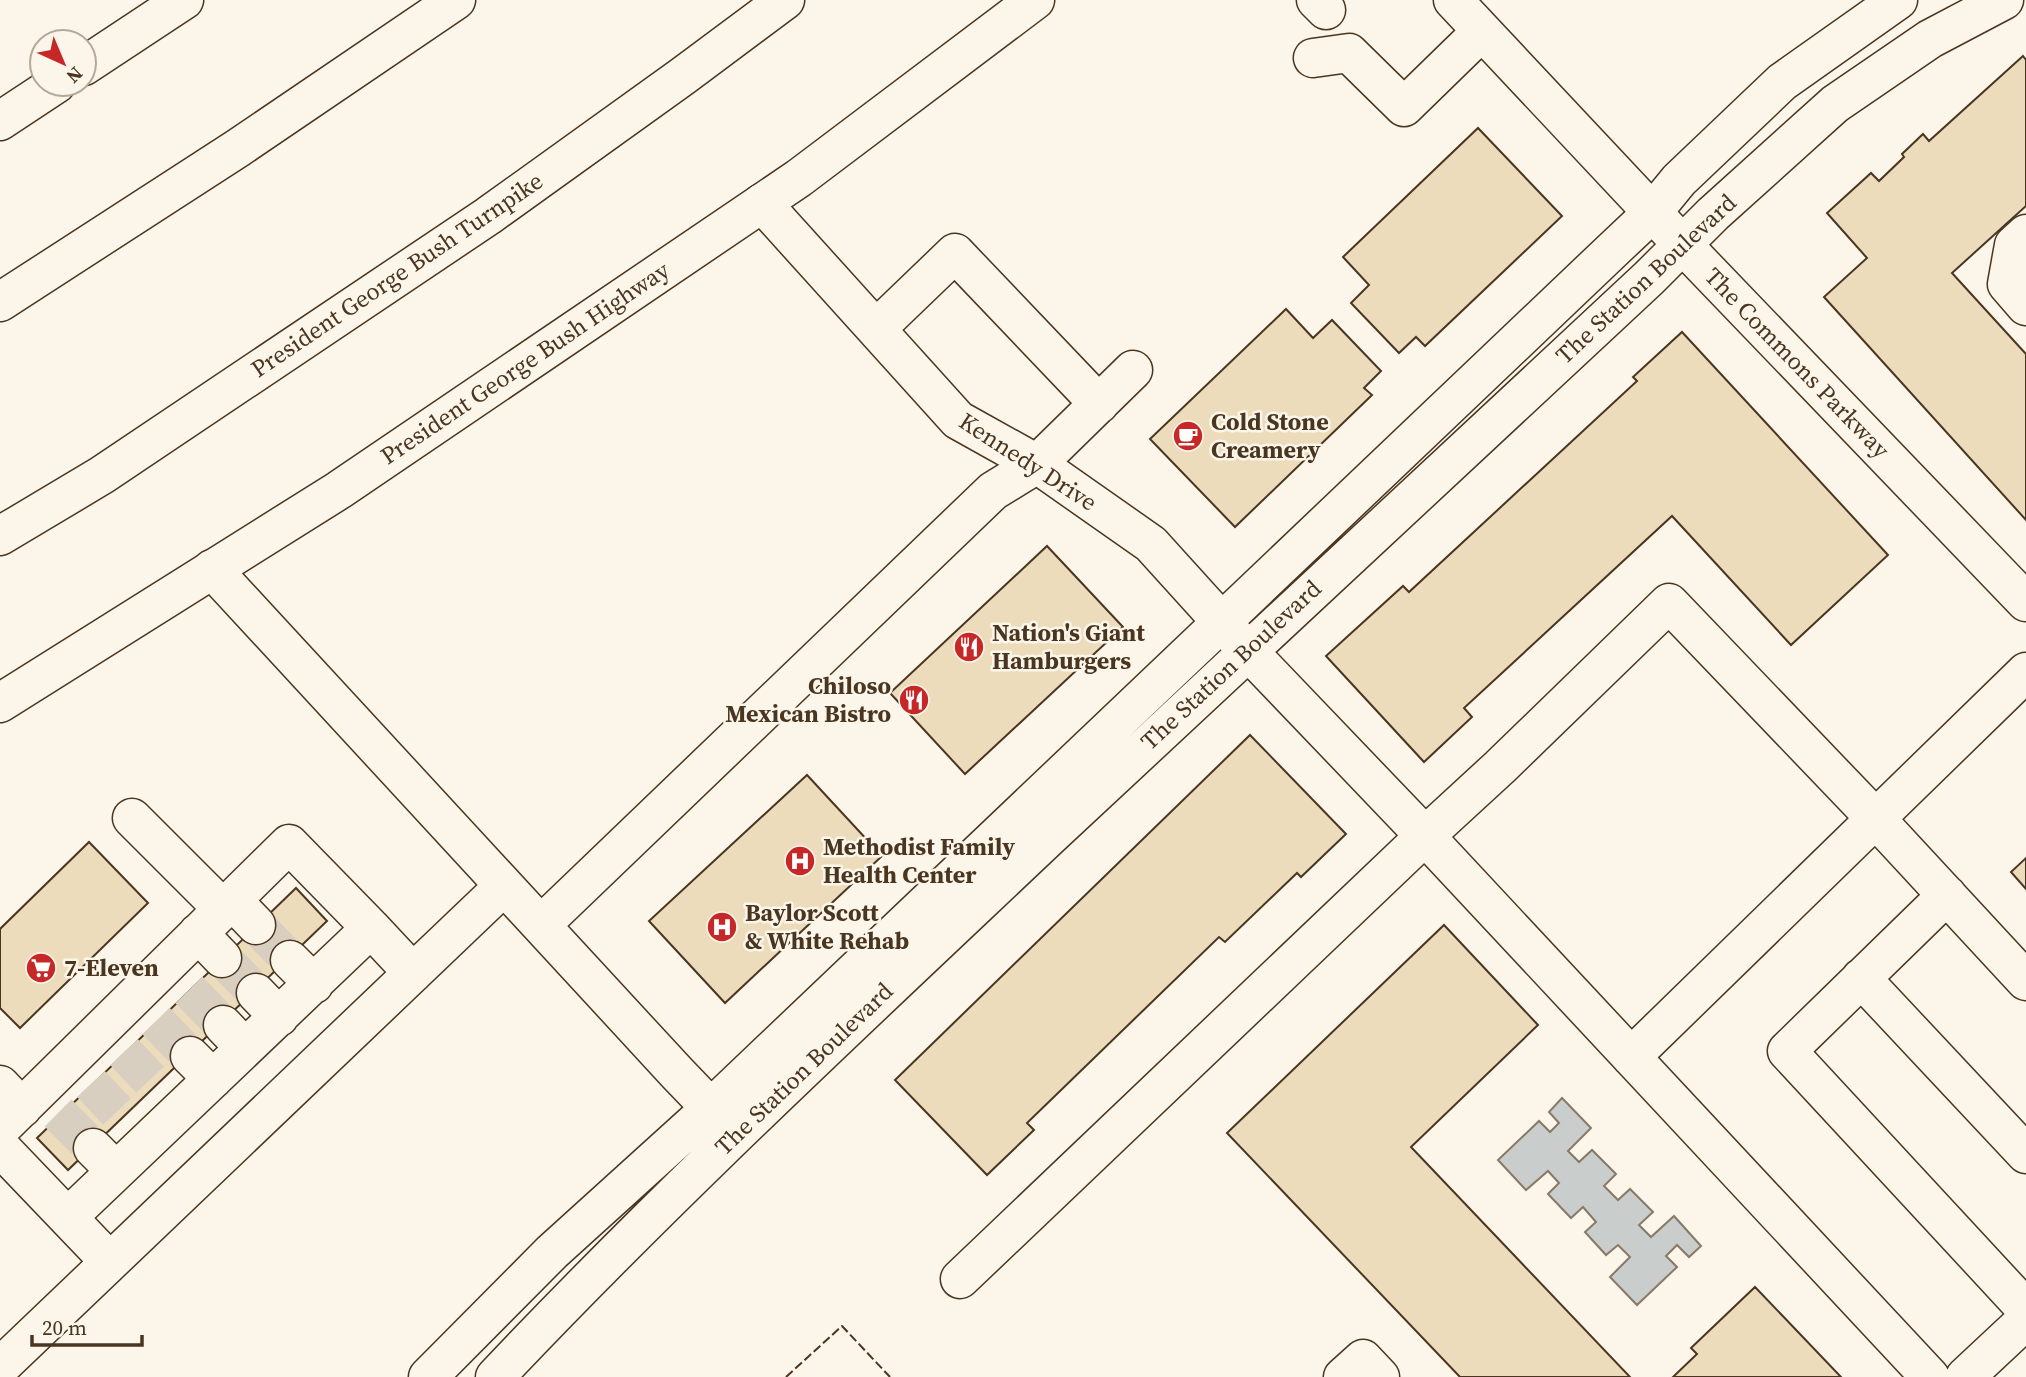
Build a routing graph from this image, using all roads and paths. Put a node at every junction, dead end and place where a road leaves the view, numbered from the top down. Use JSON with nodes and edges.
{"nodes":[{"id":1,"x":184,"y":0,"type":"edge"},
{"id":2,"x":456,"y":0,"type":"edge"},
{"id":3,"x":785,"y":0,"type":"edge"},
{"id":4,"x":1035,"y":0,"type":"edge"},
{"id":5,"x":1453,"y":0,"type":"edge"},
{"id":6,"x":1898,"y":0,"type":"edge"},
{"id":7,"x":2004,"y":0,"type":"edge"},
{"id":8,"x":1482,"y":31,"type":"junction"},
{"id":9,"x":98,"y":57,"type":"edge"},
{"id":10,"x":1313,"y":58,"type":"dead end"},
{"id":11,"x":35,"y":98,"type":"edge"},
{"id":12,"x":0,"y":121,"type":"edge"},
{"id":13,"x":762,"y":203,"type":"junction"},
{"id":14,"x":1652,"y":213,"type":"junction"},
{"id":15,"x":2026,"y":234,"type":"edge"},
{"id":16,"x":1682,"y":244,"type":"junction"},
{"id":17,"x":0,"y":302,"type":"edge"},
{"id":18,"x":2026,"y":306,"type":"edge"},
{"id":19,"x":876,"y":329,"type":"junction"},
{"id":20,"x":1133,"y":370,"type":"dead end"},
{"id":21,"x":1099,"y":404,"type":"junction"},
{"id":22,"x":1037,"y":464,"type":"junction"},
{"id":23,"x":0,"y":536,"type":"edge"},
{"id":24,"x":212,"y":569,"type":"junction"},
{"id":25,"x":2026,"y":602,"type":"edge"},
{"id":26,"x":1221,"y":622,"type":"junction"},
{"id":27,"x":1247,"y":650,"type":"junction"},
{"id":28,"x":2026,"y":672,"type":"edge"},
{"id":29,"x":0,"y":703,"type":"edge"},
{"id":30,"x":132,"y":818,"type":"dead end"},
{"id":31,"x":1876,"y":818,"type":"junction"},
{"id":32,"x":1425,"y":836,"type":"junction"},
{"id":33,"x":504,"y":886,"type":"junction"},
{"id":34,"x":1947,"y":895,"type":"junction"},
{"id":35,"x":226,"y":925,"type":"junction"},
{"id":36,"x":541,"y":925,"type":"junction"},
{"id":37,"x":372,"y":928,"type":"junction"},
{"id":38,"x":413,"y":973,"type":"junction"},
{"id":39,"x":1861,"y":978,"type":"junction"},
{"id":40,"x":2026,"y":981,"type":"edge"},
{"id":41,"x":1631,"y":1057,"type":"junction"},
{"id":42,"x":24,"y":1105,"type":"edge"},
{"id":43,"x":723,"y":1120,"type":"junction"},
{"id":44,"x":0,"y":1147,"type":"edge"},
{"id":45,"x":2026,"y":1154,"type":"edge"},
{"id":46,"x":68,"y":1217,"type":"junction"},
{"id":47,"x":110,"y":1262,"type":"junction"},
{"id":48,"x":960,"y":1279,"type":"dead end"},
{"id":49,"x":2026,"y":1309,"type":"edge"},
{"id":50,"x":2026,"y":1320,"type":"edge"},
{"id":51,"x":0,"y":1367,"type":"edge"},
{"id":52,"x":428,"y":1377,"type":"edge"},
{"id":53,"x":495,"y":1377,"type":"edge"},
{"id":54,"x":1343,"y":1377,"type":"edge"},
{"id":55,"x":1380,"y":1377,"type":"edge"},
{"id":56,"x":1930,"y":1377,"type":"edge"},
{"id":57,"x":1965,"y":1377,"type":"edge"}],
"edges":[{"from":1,"to":9,"type":"main road"},
{"from":2,"to":17,"type":"main road"},
{"from":3,"to":23,"type":"main road","name":"President George Bush Turnpike"},
{"from":4,"to":13,"type":"main road","name":"President George Bush Highway"},
{"from":5,"to":8,"type":"main road","name":"The Commons Parkway"},
{"from":6,"to":14,"type":"main road","name":"The Station Boulevard"},
{"from":7,"to":16,"type":"main road","name":"The Station Boulevard"},
{"from":8,"to":10,"type":"main road"},
{"from":8,"to":14,"type":"main road","name":"The Commons Parkway"},
{"from":11,"to":12,"type":"main road"},
{"from":13,"to":19,"type":"main road","name":"Kennedy Drive"},
{"from":13,"to":24,"type":"main road","name":"President George Bush Highway"},
{"from":14,"to":16,"type":"main road","name":"The Commons Parkway"},
{"from":14,"to":26,"type":"main road","name":"The Station Boulevard"},
{"from":15,"to":18,"type":"main road"},
{"from":16,"to":25,"type":"main road","name":"The Commons Parkway"},
{"from":16,"to":27,"type":"main road","name":"The Station Boulevard"},
{"from":19,"to":21,"type":"main road"},
{"from":19,"to":22,"type":"main road","name":"Kennedy Drive"},
{"from":20,"to":21,"type":"main road"},
{"from":21,"to":22,"type":"main road"},
{"from":22,"to":26,"type":"main road","name":"Kennedy Drive"},
{"from":22,"to":36,"type":"main road"},
{"from":24,"to":29,"type":"main road","name":"President George Bush Highway"},
{"from":24,"to":33,"type":"main road"},
{"from":26,"to":27,"type":"main road","name":"Kennedy Drive"},
{"from":26,"to":43,"type":"main road","name":"The Station Boulevard"},
{"from":27,"to":32,"type":"main road","name":"Kennedy Drive"},
{"from":27,"to":43,"type":"main road","name":"The Station Boulevard"},
{"from":28,"to":31,"type":"main road"},
{"from":30,"to":35,"type":"main road"},
{"from":31,"to":32,"type":"main road"},
{"from":31,"to":34,"type":"main road"},
{"from":31,"to":41,"type":"main road"},
{"from":32,"to":41,"type":"main road","name":"Kennedy Drive"},
{"from":32,"to":48,"type":"main road"},
{"from":33,"to":36,"type":"main road"},
{"from":33,"to":38,"type":"main road"},
{"from":34,"to":39,"type":"main road"},
{"from":34,"to":40,"type":"main road"},
{"from":35,"to":37,"type":"main road"},
{"from":35,"to":42,"type":"main road"},
{"from":36,"to":43,"type":"main road"},
{"from":37,"to":38,"type":"main road"},
{"from":37,"to":46,"type":"main road"},
{"from":38,"to":47,"type":"main road"},
{"from":39,"to":45,"type":"main road"},
{"from":39,"to":49,"type":"main road"},
{"from":41,"to":56,"type":"main road","name":"Kennedy Drive"},
{"from":43,"to":52,"type":"main road","name":"The Station Boulevard"},
{"from":43,"to":53,"type":"main road","name":"The Station Boulevard"},
{"from":44,"to":46,"type":"main road"},
{"from":46,"to":47,"type":"main road"},
{"from":47,"to":51,"type":"main road"},
{"from":50,"to":57,"type":"main road"},
{"from":54,"to":55,"type":"main road"}]}
